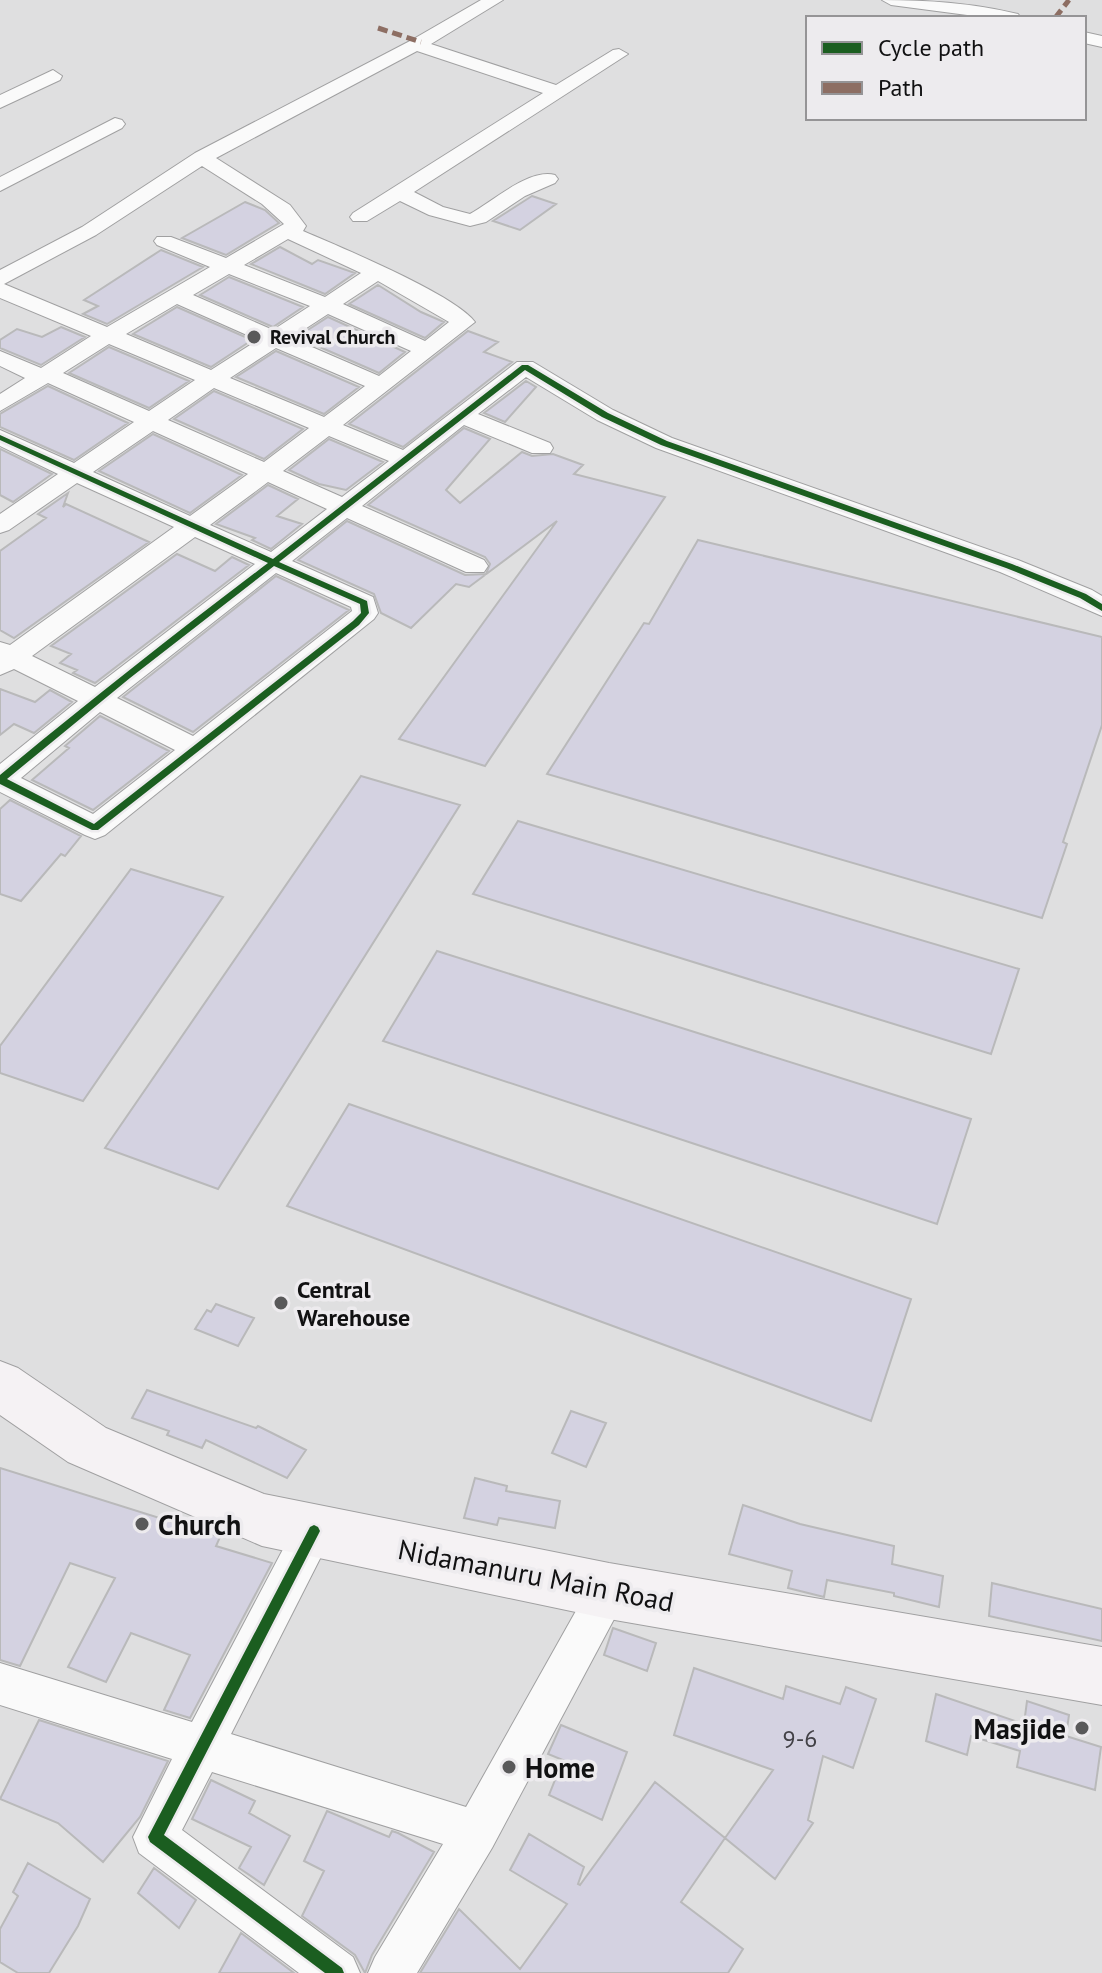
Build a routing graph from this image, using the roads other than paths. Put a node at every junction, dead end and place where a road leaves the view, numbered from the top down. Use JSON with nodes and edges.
{"nodes":[{"id":1,"x":494,"y":0,"type":"edge"},
{"id":2,"x":891,"y":0,"type":"edge"},
{"id":3,"x":1004,"y":16,"type":"edge"},
{"id":4,"x":416,"y":45,"type":"junction"},
{"id":5,"x":619,"y":54,"type":"dead end"},
{"id":6,"x":53,"y":76,"type":"dead end"},
{"id":7,"x":558,"y":92,"type":"junction"},
{"id":8,"x":0,"y":102,"type":"edge"},
{"id":9,"x":115,"y":124,"type":"dead end"},
{"id":10,"x":202,"y":157,"type":"junction"},
{"id":11,"x":548,"y":179,"type":"dead end"},
{"id":12,"x":0,"y":185,"type":"edge"},
{"id":13,"x":403,"y":189,"type":"junction"},
{"id":14,"x":360,"y":217,"type":"dead end"},
{"id":15,"x":287,"y":231,"type":"junction"},
{"id":16,"x":164,"y":241,"type":"dead end"},
{"id":17,"x":229,"y":265,"type":"junction"},
{"id":18,"x":378,"y":272,"type":"junction"},
{"id":19,"x":0,"y":279,"type":"edge"},
{"id":20,"x":0,"y":290,"type":"edge"},
{"id":21,"x":176,"y":296,"type":"junction"},
{"id":22,"x":329,"y":306,"type":"junction"},
{"id":23,"x":109,"y":335,"type":"junction"},
{"id":24,"x":277,"y":338,"type":"junction"},
{"id":25,"x":425,"y":349,"type":"junction"},
{"id":26,"x":0,"y":358,"type":"edge"},
{"id":27,"x":44,"y":375,"type":"junction"},
{"id":28,"x":212,"y":379,"type":"junction"},
{"id":29,"x":381,"y":385,"type":"junction"},
{"id":30,"x":0,"y":404,"type":"edge"},
{"id":31,"x":460,"y":415,"type":"junction"},
{"id":32,"x":150,"y":422,"type":"junction"},
{"id":33,"x":326,"y":425,"type":"junction"},
{"id":34,"x":0,"y":437,"type":"edge"},
{"id":35,"x":541,"y":448,"type":"dead end"},
{"id":36,"x":406,"y":460,"type":"junction"},
{"id":37,"x":75,"y":473,"type":"junction"},
{"id":38,"x":262,"y":473,"type":"junction"},
{"id":39,"x":342,"y":509,"type":"junction"},
{"id":40,"x":0,"y":525,"type":"edge"},
{"id":41,"x":188,"y":526,"type":"junction"},
{"id":42,"x":273,"y":562,"type":"junction"},
{"id":43,"x":475,"y":566,"type":"dead end"},
{"id":44,"x":1102,"y":608,"type":"edge"},
{"id":45,"x":4,"y":658,"type":"edge"},
{"id":46,"x":96,"y":699,"type":"junction"},
{"id":47,"x":194,"y":748,"type":"junction"},
{"id":48,"x":0,"y":1385,"type":"edge"},
{"id":49,"x":314,"y":1531,"type":"junction"},
{"id":50,"x":609,"y":1591,"type":"junction"},
{"id":51,"x":1102,"y":1676,"type":"edge"},
{"id":52,"x":0,"y":1684,"type":"edge"},
{"id":53,"x":203,"y":1748,"type":"junction"},
{"id":54,"x":476,"y":1832,"type":"junction"},
{"id":55,"x":337,"y":1973,"type":"edge"},
{"id":56,"x":391,"y":1973,"type":"edge"}],
"edges":[{"from":1,"to":4,"type":"street"},
{"from":2,"to":3,"type":"street"},
{"from":4,"to":7,"type":"street"},
{"from":4,"to":10,"type":"street"},
{"from":5,"to":7,"type":"street"},
{"from":6,"to":8,"type":"street"},
{"from":7,"to":13,"type":"street"},
{"from":9,"to":12,"type":"street"},
{"from":10,"to":15,"type":"street"},
{"from":10,"to":19,"type":"street"},
{"from":11,"to":13,"type":"street"},
{"from":13,"to":14,"type":"street"},
{"from":15,"to":17,"type":"street"},
{"from":15,"to":18,"type":"street"},
{"from":16,"to":17,"type":"street"},
{"from":17,"to":21,"type":"street"},
{"from":17,"to":22,"type":"street"},
{"from":18,"to":22,"type":"street"},
{"from":18,"to":25,"type":"street"},
{"from":20,"to":23,"type":"street"},
{"from":21,"to":23,"type":"street"},
{"from":21,"to":24,"type":"street"},
{"from":22,"to":24,"type":"street"},
{"from":22,"to":25,"type":"street"},
{"from":23,"to":27,"type":"street"},
{"from":23,"to":28,"type":"street"},
{"from":24,"to":28,"type":"street"},
{"from":24,"to":29,"type":"street"},
{"from":25,"to":29,"type":"street"},
{"from":26,"to":27,"type":"street"},
{"from":27,"to":30,"type":"street"},
{"from":27,"to":32,"type":"street"},
{"from":28,"to":32,"type":"street"},
{"from":28,"to":33,"type":"street"},
{"from":29,"to":33,"type":"street"},
{"from":31,"to":35,"type":"street"},
{"from":31,"to":36,"type":"street"},
{"from":31,"to":44,"type":"street"},
{"from":32,"to":37,"type":"street"},
{"from":32,"to":38,"type":"street"},
{"from":33,"to":36,"type":"street"},
{"from":33,"to":38,"type":"street"},
{"from":34,"to":37,"type":"street"},
{"from":36,"to":39,"type":"street"},
{"from":37,"to":40,"type":"street"},
{"from":37,"to":41,"type":"street"},
{"from":38,"to":39,"type":"street"},
{"from":38,"to":41,"type":"street"},
{"from":39,"to":42,"type":"street"},
{"from":39,"to":43,"type":"street"},
{"from":41,"to":42,"type":"street"},
{"from":41,"to":45,"type":"street"},
{"from":42,"to":46,"type":"street"},
{"from":42,"to":47,"type":"street"},
{"from":45,"to":46,"type":"street"},
{"from":46,"to":47,"type":"street"},
{"from":46,"to":47,"type":"street"},
{"from":48,"to":49,"type":"main road","name":"Nidamanuru Main Road"},
{"from":49,"to":50,"type":"main road","name":"Nidamanuru Main Road"},
{"from":49,"to":53,"type":"street"},
{"from":50,"to":51,"type":"main road","name":"Nidamanuru Main Road"},
{"from":50,"to":54,"type":"street"},
{"from":52,"to":53,"type":"street"},
{"from":53,"to":54,"type":"street"},
{"from":53,"to":55,"type":"street"},
{"from":54,"to":56,"type":"street"}]}
